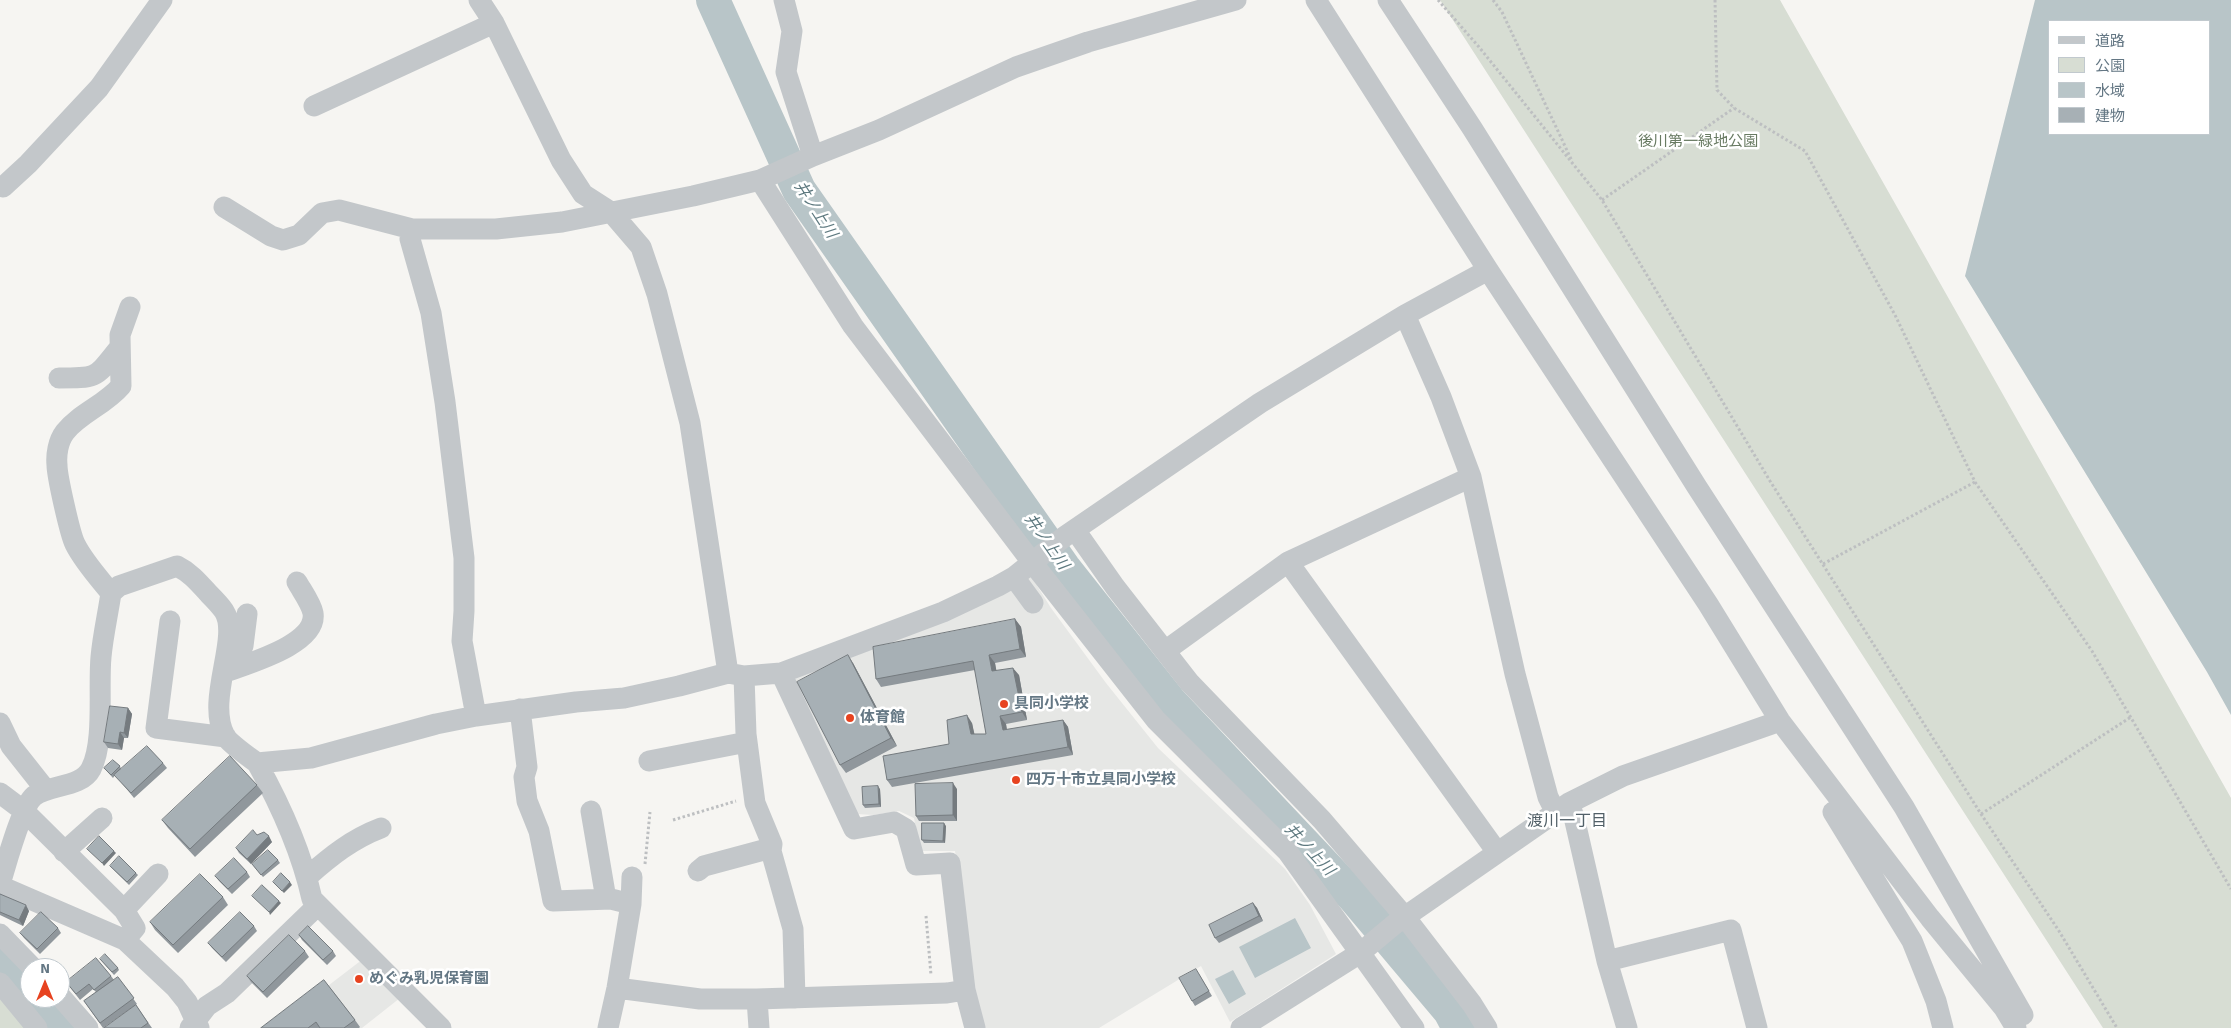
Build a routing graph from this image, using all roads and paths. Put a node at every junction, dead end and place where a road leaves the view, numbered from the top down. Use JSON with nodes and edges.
{"nodes":[{"id":1,"x":162,"y":0,"type":"edge"},
{"id":2,"x":479,"y":0,"type":"edge"},
{"id":3,"x":784,"y":0,"type":"edge"},
{"id":4,"x":1236,"y":0,"type":"edge"},
{"id":5,"x":1316,"y":0,"type":"edge"},
{"id":6,"x":1388,"y":0,"type":"edge"},
{"id":7,"x":1438,"y":0,"type":"edge"},
{"id":8,"x":1493,"y":0,"type":"edge"},
{"id":9,"x":1715,"y":0,"type":"edge"},
{"id":10,"x":494,"y":23,"type":"junction"},
{"id":11,"x":314,"y":106,"type":"dead end"},
{"id":12,"x":1734,"y":108,"type":"junction"},
{"id":13,"x":806,"y":158,"type":"junction"},
{"id":14,"x":1575,"y":166,"type":"junction"},
{"id":15,"x":766,"y":177,"type":"junction"},
{"id":16,"x":4,"y":187,"type":"dead end"},
{"id":17,"x":1602,"y":200,"type":"junction"},
{"id":18,"x":224,"y":207,"type":"dead end"},
{"id":19,"x":611,"y":212,"type":"junction"},
{"id":20,"x":412,"y":229,"type":"junction"},
{"id":21,"x":1488,"y":270,"type":"junction"},
{"id":22,"x":130,"y":307,"type":"dead end"},
{"id":23,"x":1405,"y":315,"type":"junction"},
{"id":24,"x":120,"y":348,"type":"junction"},
{"id":25,"x":59,"y":378,"type":"dead end"},
{"id":26,"x":46,"y":464,"type":"dead end"},
{"id":27,"x":1471,"y":477,"type":"junction"},
{"id":28,"x":1975,"y":482,"type":"junction"},
{"id":29,"x":1069,"y":534,"type":"junction"},
{"id":30,"x":1033,"y":560,"type":"junction"},
{"id":31,"x":1288,"y":562,"type":"junction"},
{"id":32,"x":1823,"y":564,"type":"junction"},
{"id":33,"x":1014,"y":577,"type":"junction"},
{"id":34,"x":297,"y":582,"type":"dead end"},
{"id":35,"x":111,"y":593,"type":"junction"},
{"id":36,"x":1033,"y":604,"type":"dead end"},
{"id":37,"x":247,"y":614,"type":"dead end"},
{"id":38,"x":170,"y":621,"type":"dead end"},
{"id":39,"x":1166,"y":651,"type":"junction"},
{"id":40,"x":223,"y":672,"type":"junction"},
{"id":41,"x":781,"y":672,"type":"junction"},
{"id":42,"x":736,"y":674,"type":"junction"},
{"id":43,"x":520,"y":709,"type":"junction"},
{"id":44,"x":476,"y":716,"type":"junction"},
{"id":45,"x":2131,"y":717,"type":"junction"},
{"id":46,"x":1780,"y":722,"type":"junction"},
{"id":47,"x":0,"y":723,"type":"edge"},
{"id":48,"x":226,"y":737,"type":"junction"},
{"id":49,"x":747,"y":742,"type":"junction"},
{"id":50,"x":649,"y":761,"type":"dead end"},
{"id":51,"x":258,"y":763,"type":"junction"},
{"id":52,"x":1819,"y":774,"type":"junction"},
{"id":53,"x":45,"y":789,"type":"junction"},
{"id":54,"x":0,"y":793,"type":"edge"},
{"id":55,"x":754,"y":800,"type":"junction"},
{"id":56,"x":1562,"y":807,"type":"junction"},
{"id":57,"x":24,"y":811,"type":"junction"},
{"id":58,"x":591,"y":811,"type":"dead end"},
{"id":59,"x":1981,"y":814,"type":"junction"},
{"id":60,"x":102,"y":818,"type":"dead end"},
{"id":61,"x":673,"y":820,"type":"dead end"},
{"id":62,"x":381,"y":828,"type":"dead end"},
{"id":63,"x":771,"y":848,"type":"junction"},
{"id":64,"x":64,"y":852,"type":"junction"},
{"id":65,"x":1497,"y":852,"type":"junction"},
{"id":66,"x":698,"y":871,"type":"dead end"},
{"id":67,"x":158,"y":874,"type":"dead end"},
{"id":68,"x":307,"y":877,"type":"junction"},
{"id":69,"x":632,"y":877,"type":"dead end"},
{"id":70,"x":0,"y":885,"type":"edge"},
{"id":71,"x":2231,"y":888,"type":"edge"},
{"id":72,"x":606,"y":900,"type":"junction"},
{"id":73,"x":631,"y":904,"type":"junction"},
{"id":74,"x":317,"y":906,"type":"junction"},
{"id":75,"x":124,"y":910,"type":"junction"},
{"id":76,"x":926,"y":916,"type":"dead end"},
{"id":77,"x":1400,"y":920,"type":"junction"},
{"id":78,"x":0,"y":934,"type":"edge"},
{"id":79,"x":125,"y":940,"type":"junction"},
{"id":80,"x":1363,"y":951,"type":"junction"},
{"id":81,"x":23,"y":958,"type":"edge"},
{"id":82,"x":1608,"y":961,"type":"junction"},
{"id":83,"x":0,"y":983,"type":"edge"},
{"id":84,"x":617,"y":988,"type":"junction"},
{"id":85,"x":965,"y":990,"type":"junction"},
{"id":86,"x":932,"y":993,"type":"junction"},
{"id":87,"x":795,"y":998,"type":"junction"},
{"id":88,"x":757,"y":999,"type":"junction"},
{"id":89,"x":70,"y":1007,"type":"edge"},
{"id":90,"x":194,"y":1026,"type":"edge"},
{"id":91,"x":37,"y":1028,"type":"edge"},
{"id":92,"x":88,"y":1028,"type":"edge"},
{"id":93,"x":441,"y":1028,"type":"edge"},
{"id":94,"x":608,"y":1028,"type":"edge"},
{"id":95,"x":759,"y":1028,"type":"edge"},
{"id":96,"x":975,"y":1028,"type":"edge"},
{"id":97,"x":1241,"y":1028,"type":"edge"},
{"id":98,"x":1414,"y":1028,"type":"edge"},
{"id":99,"x":1487,"y":1028,"type":"edge"},
{"id":100,"x":1627,"y":1028,"type":"edge"},
{"id":101,"x":1758,"y":1028,"type":"edge"},
{"id":102,"x":1944,"y":1028,"type":"edge"},
{"id":103,"x":2016,"y":1028,"type":"edge"},
{"id":104,"x":2031,"y":1028,"type":"edge"},
{"id":105,"x":2117,"y":1028,"type":"edge"}],
"edges":[{"from":1,"to":16,"type":"street"},
{"from":2,"to":10,"type":"street"},
{"from":3,"to":13,"type":"street"},
{"from":4,"to":13,"type":"street"},
{"from":5,"to":21,"type":"street"},
{"from":6,"to":104,"type":"street"},
{"from":7,"to":14,"type":"path"},
{"from":8,"to":14,"type":"path"},
{"from":9,"to":12,"type":"path"},
{"from":10,"to":11,"type":"street"},
{"from":10,"to":19,"type":"street"},
{"from":12,"to":17,"type":"path"},
{"from":12,"to":28,"type":"path"},
{"from":13,"to":15,"type":"street"},
{"from":14,"to":17,"type":"path"},
{"from":15,"to":19,"type":"street"},
{"from":15,"to":30,"type":"street"},
{"from":17,"to":32,"type":"path"},
{"from":18,"to":20,"type":"street"},
{"from":19,"to":20,"type":"street"},
{"from":19,"to":42,"type":"street"},
{"from":20,"to":44,"type":"street"},
{"from":21,"to":23,"type":"street"},
{"from":21,"to":46,"type":"street"},
{"from":22,"to":24,"type":"street"},
{"from":23,"to":27,"type":"street"},
{"from":23,"to":29,"type":"street"},
{"from":24,"to":25,"type":"street"},
{"from":24,"to":35,"type":"street"},
{"from":26,"to":35,"type":"street"},
{"from":27,"to":31,"type":"street"},
{"from":27,"to":56,"type":"street"},
{"from":28,"to":32,"type":"path"},
{"from":28,"to":45,"type":"path"},
{"from":29,"to":30,"type":"street"},
{"from":29,"to":39,"type":"street"},
{"from":30,"to":33,"type":"street"},
{"from":30,"to":80,"type":"street"},
{"from":31,"to":39,"type":"street"},
{"from":31,"to":65,"type":"street"},
{"from":32,"to":59,"type":"path"},
{"from":33,"to":36,"type":"street"},
{"from":33,"to":41,"type":"street"},
{"from":34,"to":40,"type":"street"},
{"from":35,"to":40,"type":"street"},
{"from":35,"to":53,"type":"street"},
{"from":37,"to":40,"type":"street"},
{"from":38,"to":48,"type":"street"},
{"from":39,"to":77,"type":"street"},
{"from":40,"to":48,"type":"street"},
{"from":41,"to":42,"type":"street"},
{"from":41,"to":85,"type":"street"},
{"from":42,"to":43,"type":"street"},
{"from":42,"to":49,"type":"street"},
{"from":43,"to":44,"type":"street"},
{"from":43,"to":72,"type":"street"},
{"from":44,"to":51,"type":"street"},
{"from":45,"to":59,"type":"path"},
{"from":45,"to":71,"type":"path"},
{"from":46,"to":52,"type":"street"},
{"from":46,"to":56,"type":"street"},
{"from":47,"to":53,"type":"street"},
{"from":48,"to":51,"type":"street"},
{"from":49,"to":50,"type":"street"},
{"from":49,"to":55,"type":"street"},
{"from":51,"to":68,"type":"street"},
{"from":52,"to":102,"type":"street"},
{"from":52,"to":103,"type":"street"},
{"from":53,"to":57,"type":"street"},
{"from":54,"to":57,"type":"street"},
{"from":55,"to":61,"type":"path"},
{"from":55,"to":63,"type":"street"},
{"from":56,"to":65,"type":"street"},
{"from":56,"to":82,"type":"street"},
{"from":57,"to":64,"type":"street"},
{"from":57,"to":70,"type":"street"},
{"from":58,"to":72,"type":"street"},
{"from":59,"to":105,"type":"path"},
{"from":60,"to":64,"type":"street"},
{"from":62,"to":68,"type":"street"},
{"from":63,"to":66,"type":"street"},
{"from":63,"to":87,"type":"street"},
{"from":64,"to":75,"type":"street"},
{"from":65,"to":77,"type":"street"},
{"from":67,"to":75,"type":"street"},
{"from":68,"to":74,"type":"street"},
{"from":69,"to":73,"type":"street"},
{"from":70,"to":79,"type":"street"},
{"from":72,"to":73,"type":"street"},
{"from":73,"to":84,"type":"street"},
{"from":74,"to":90,"type":"street"},
{"from":74,"to":93,"type":"street"},
{"from":75,"to":79,"type":"street"},
{"from":76,"to":86,"type":"path"},
{"from":77,"to":80,"type":"street"},
{"from":77,"to":99,"type":"street"},
{"from":78,"to":81,"type":"street"},
{"from":79,"to":90,"type":"street"},
{"from":80,"to":97,"type":"street"},
{"from":80,"to":98,"type":"street"},
{"from":82,"to":100,"type":"street"},
{"from":82,"to":101,"type":"street"},
{"from":83,"to":91,"type":"street"},
{"from":84,"to":88,"type":"street"},
{"from":84,"to":94,"type":"street"},
{"from":85,"to":86,"type":"street"},
{"from":85,"to":96,"type":"street"},
{"from":86,"to":87,"type":"street"},
{"from":87,"to":88,"type":"street"},
{"from":88,"to":95,"type":"street"},
{"from":89,"to":92,"type":"street"}]}
